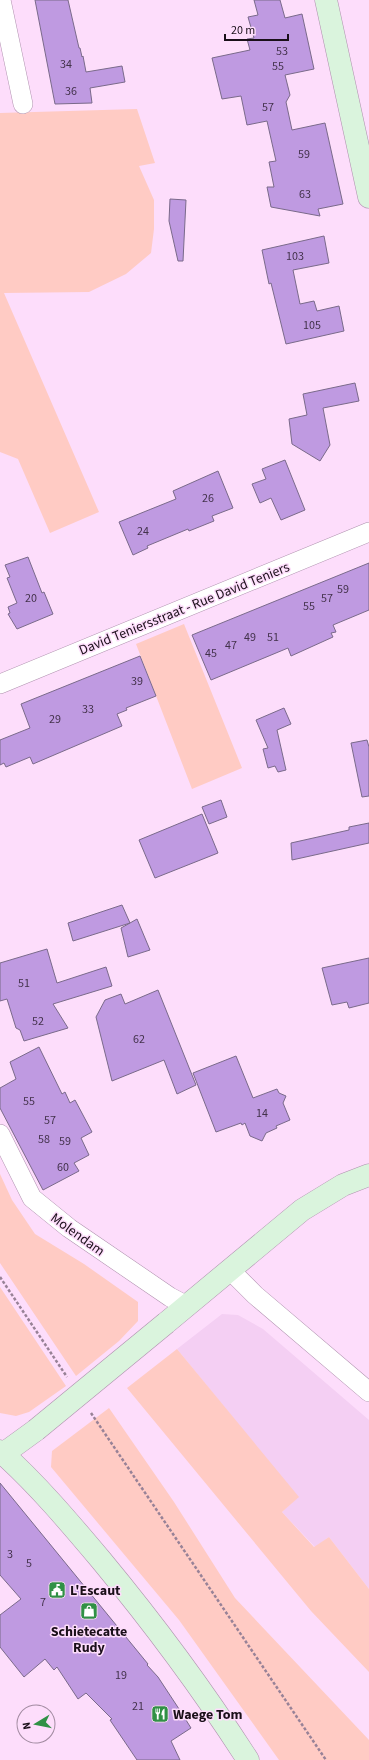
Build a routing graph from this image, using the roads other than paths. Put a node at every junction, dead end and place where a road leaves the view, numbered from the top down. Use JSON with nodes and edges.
{"nodes":[{"id":1,"x":1,"y":0,"type":"edge"},
{"id":2,"x":326,"y":0,"type":"edge"},
{"id":3,"x":23,"y":104,"type":"dead end"},
{"id":4,"x":369,"y":197,"type":"edge"},
{"id":5,"x":369,"y":532,"type":"edge"},
{"id":6,"x":0,"y":684,"type":"edge"},
{"id":7,"x":0,"y":1134,"type":"edge"},
{"id":8,"x":369,"y":1175,"type":"edge"},
{"id":9,"x":230,"y":1270,"type":"junction"},
{"id":10,"x":187,"y":1306,"type":"junction"},
{"id":11,"x":369,"y":1392,"type":"edge"},
{"id":12,"x":1,"y":1453,"type":"edge"},
{"id":13,"x":248,"y":1760,"type":"edge"}],
"edges":[{"from":1,"to":3,"type":"street"},
{"from":2,"to":4,"type":"street"},
{"from":5,"to":6,"type":"street","name":"David Teniersstraat - Rue David Teniers"},
{"from":7,"to":10,"type":"street","name":"Molendam"},
{"from":8,"to":9,"type":"street"},
{"from":9,"to":10,"type":"street"},
{"from":9,"to":11,"type":"street"},
{"from":10,"to":12,"type":"street","bridge":true},
{"from":12,"to":13,"type":"street"}]}
